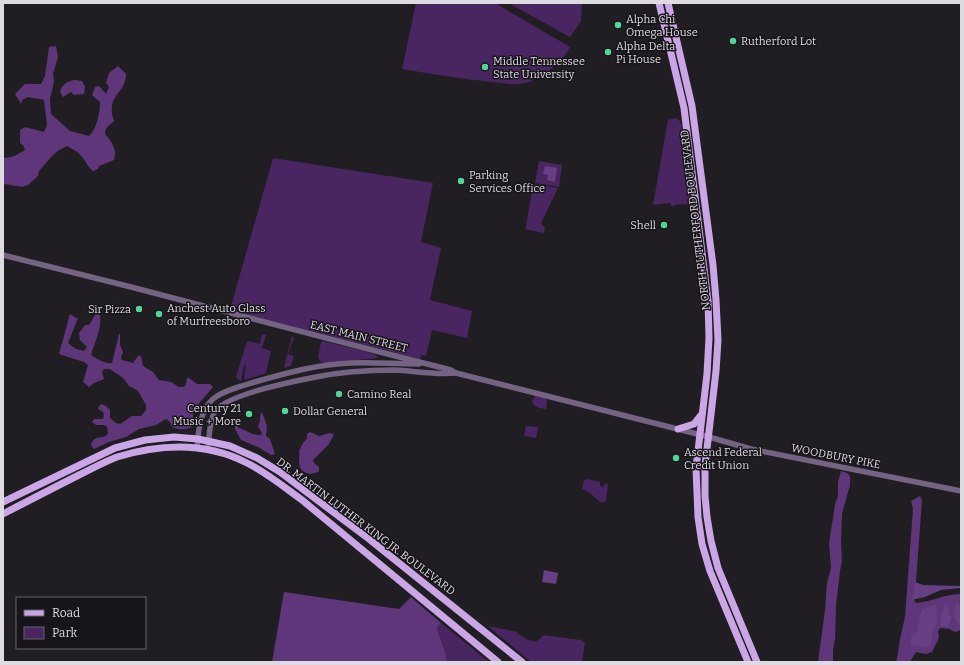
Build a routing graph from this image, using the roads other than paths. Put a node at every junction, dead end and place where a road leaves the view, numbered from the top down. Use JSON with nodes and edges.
{"nodes":[{"id":1,"x":659,"y":3,"type":"edge"},
{"id":2,"x":668,"y":3,"type":"edge"},
{"id":3,"x":3,"y":255,"type":"edge"},
{"id":4,"x":374,"y":351,"type":"junction"},
{"id":5,"x":394,"y":363,"type":"junction"},
{"id":6,"x":422,"y":364,"type":"junction"},
{"id":7,"x":395,"y":370,"type":"junction"},
{"id":8,"x":456,"y":373,"type":"junction"},
{"id":9,"x":703,"y":412,"type":"junction"},
{"id":10,"x":678,"y":429,"type":"junction"},
{"id":11,"x":700,"y":435,"type":"junction"},
{"id":12,"x":708,"y":436,"type":"junction"},
{"id":13,"x":198,"y":439,"type":"junction"},
{"id":14,"x":209,"y":440,"type":"junction"},
{"id":15,"x":197,"y":448,"type":"junction"},
{"id":16,"x":208,"y":449,"type":"junction"},
{"id":17,"x":961,"y":491,"type":"edge"},
{"id":18,"x":3,"y":502,"type":"edge"},
{"id":19,"x":3,"y":514,"type":"edge"},
{"id":20,"x":498,"y":662,"type":"edge"},
{"id":21,"x":522,"y":662,"type":"edge"},
{"id":22,"x":748,"y":662,"type":"edge"},
{"id":23,"x":757,"y":662,"type":"edge"}],
"edges":[{"from":1,"to":9,"type":"main road","name":"NORTH RUTHERFORD BOULEVARD"},
{"from":2,"to":12,"type":"main road","name":"NORTH RUTHERFORD BOULEVARD"},
{"from":3,"to":4,"type":"street","name":"EAST MAIN STREET"},
{"from":4,"to":5,"type":"street"},
{"from":4,"to":6,"type":"street","name":"EAST MAIN STREET"},
{"from":5,"to":6,"type":"street"},
{"from":5,"to":7,"type":"street"},
{"from":5,"to":13,"type":"street"},
{"from":6,"to":8,"type":"street","name":"EAST MAIN STREET"},
{"from":7,"to":8,"type":"street"},
{"from":7,"to":14,"type":"street"},
{"from":8,"to":10,"type":"street","name":"EAST MAIN STREET"},
{"from":9,"to":10,"type":"main road"},
{"from":9,"to":11,"type":"main road","name":"NORTH RUTHERFORD BOULEVARD"},
{"from":10,"to":11,"type":"street","name":"EAST MAIN STREET"},
{"from":11,"to":12,"type":"street","name":"EAST MAIN STREET"},
{"from":11,"to":22,"type":"main road","name":"NORTH RUTHERFORD BOULEVARD"},
{"from":12,"to":17,"type":"street","name":"WOODBURY PIKE"},
{"from":12,"to":23,"type":"main road","name":"NORTH RUTHERFORD BOULEVARD"},
{"from":13,"to":14,"type":"main road","name":"DR. MARTIN LUTHER KING JR. BOULEVARD"},
{"from":13,"to":15,"type":"street"},
{"from":13,"to":18,"type":"main road","name":"DR. MARTIN LUTHER KING JR. BOULEVARD"},
{"from":14,"to":16,"type":"street"},
{"from":14,"to":21,"type":"main road","name":"DR. MARTIN LUTHER KING JR. BOULEVARD"},
{"from":15,"to":16,"type":"main road","name":"DR. MARTIN LUTHER KING JR. BOULEVARD"},
{"from":15,"to":19,"type":"main road","name":"DR. MARTIN LUTHER KING JR. BOULEVARD"},
{"from":16,"to":20,"type":"main road","name":"DR. MARTIN LUTHER KING JR. BOULEVARD"}]}
